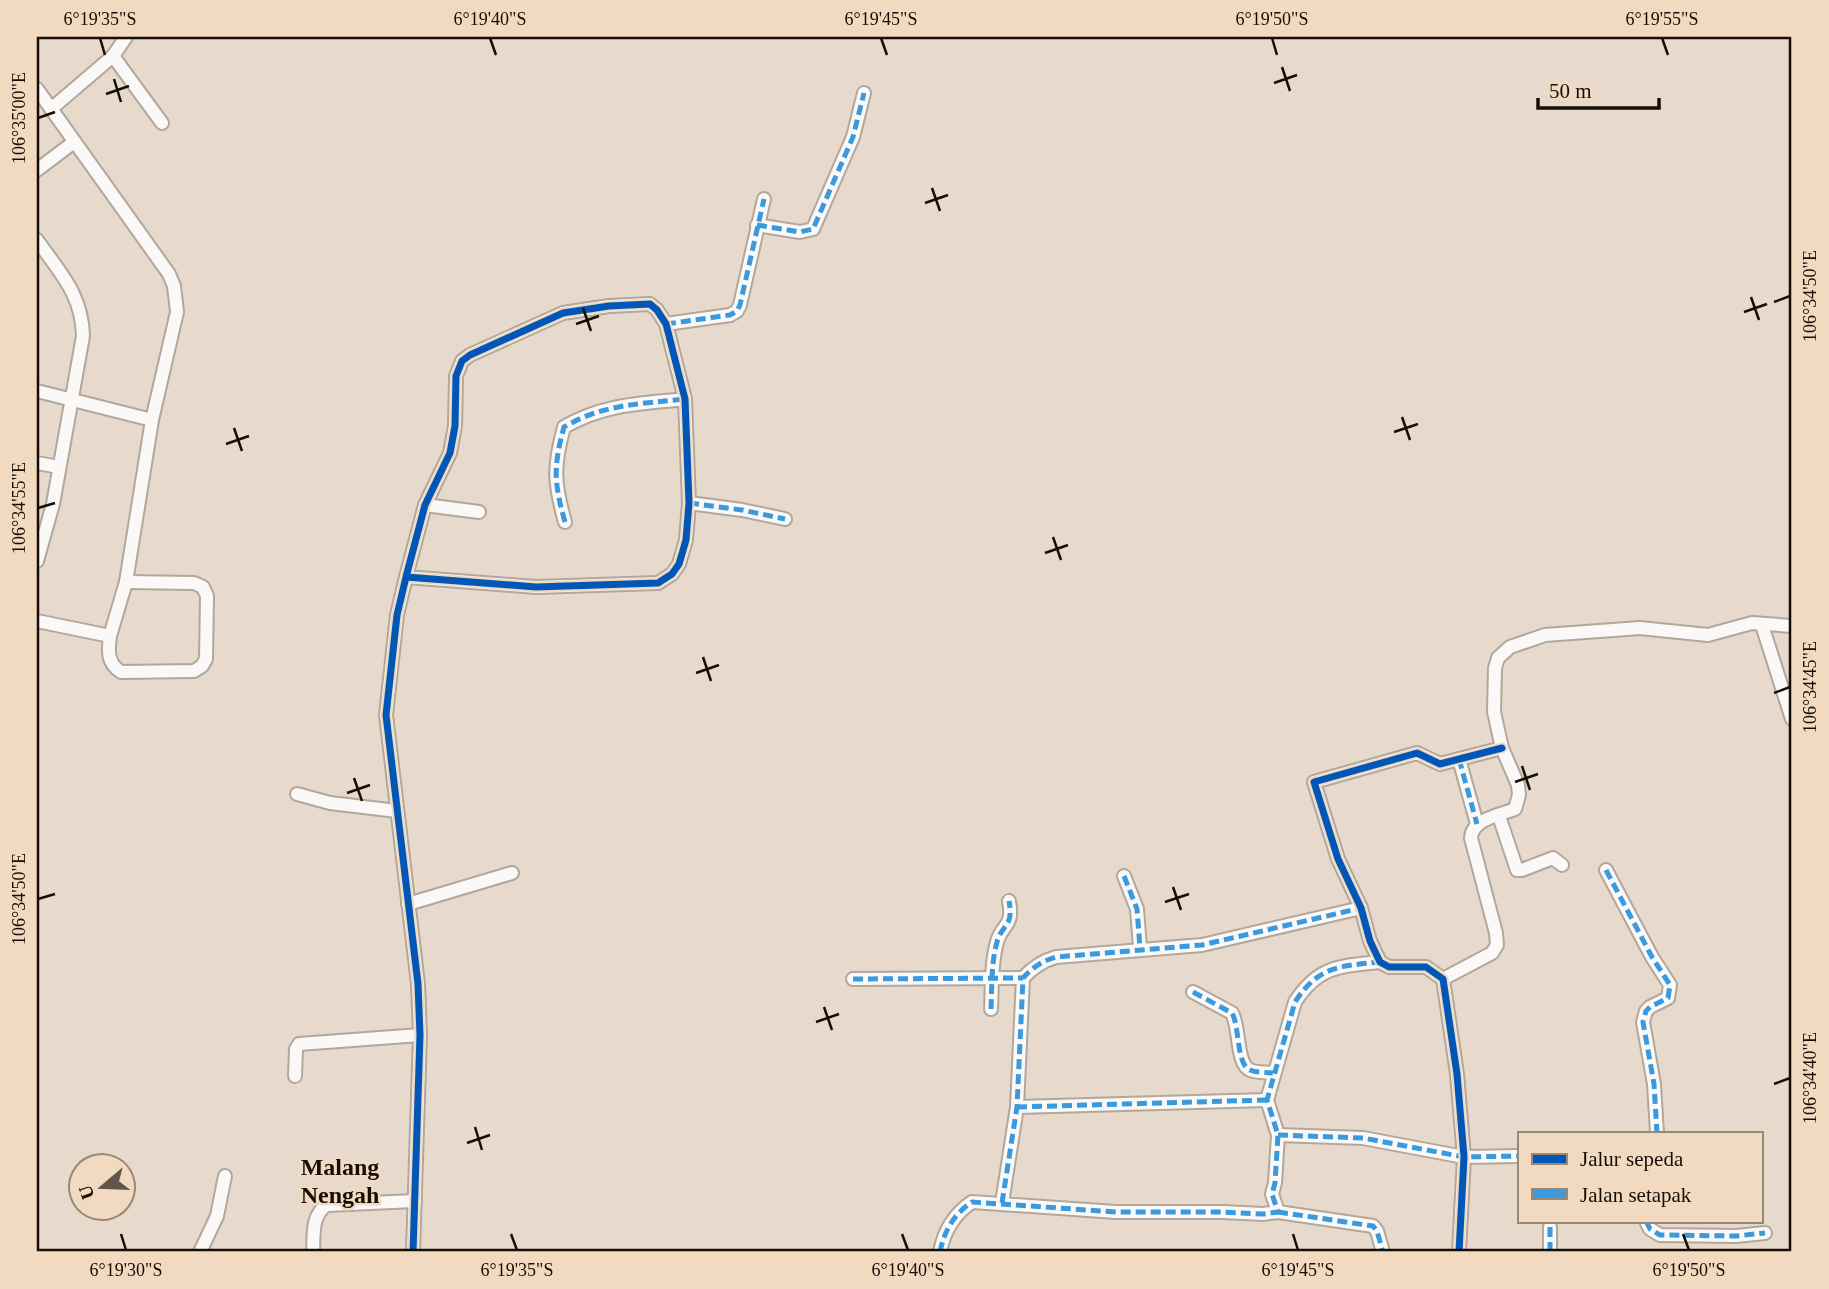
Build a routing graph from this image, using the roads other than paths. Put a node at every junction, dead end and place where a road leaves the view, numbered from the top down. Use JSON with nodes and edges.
{"nodes":[{"id":1,"x":126,"y":37,"type":"edge"},
{"id":2,"x":113,"y":56,"type":"junction"},
{"id":3,"x":37,"y":89,"type":"edge"},
{"id":4,"x":864,"y":93,"type":"dead end"},
{"id":5,"x":51,"y":109,"type":"junction"},
{"id":6,"x":162,"y":124,"type":"dead end"},
{"id":7,"x":74,"y":142,"type":"junction"},
{"id":8,"x":37,"y":170,"type":"edge"},
{"id":9,"x":764,"y":199,"type":"dead end"},
{"id":10,"x":757,"y":225,"type":"junction"},
{"id":11,"x":39,"y":249,"type":"edge"},
{"id":12,"x":666,"y":324,"type":"junction"},
{"id":13,"x":37,"y":391,"type":"edge"},
{"id":14,"x":71,"y":398,"type":"junction"},
{"id":15,"x":685,"y":399,"type":"junction"},
{"id":16,"x":152,"y":420,"type":"junction"},
{"id":17,"x":37,"y":463,"type":"edge"},
{"id":18,"x":59,"y":467,"type":"junction"},
{"id":19,"x":689,"y":503,"type":"junction"},
{"id":20,"x":425,"y":505,"type":"junction"},
{"id":21,"x":479,"y":512,"type":"dead end"},
{"id":22,"x":785,"y":519,"type":"dead end"},
{"id":23,"x":565,"y":522,"type":"dead end"},
{"id":24,"x":38,"y":545,"type":"edge"},
{"id":25,"x":37,"y":561,"type":"edge"},
{"id":26,"x":406,"y":577,"type":"junction"},
{"id":27,"x":126,"y":582,"type":"junction"},
{"id":28,"x":37,"y":621,"type":"edge"},
{"id":29,"x":1762,"y":625,"type":"junction"},
{"id":30,"x":1792,"y":626,"type":"edge"},
{"id":31,"x":110,"y":636,"type":"junction"},
{"id":32,"x":1792,"y":719,"type":"edge"},
{"id":33,"x":1502,"y":748,"type":"junction"},
{"id":34,"x":1459,"y":760,"type":"junction"},
{"id":35,"x":298,"y":794,"type":"dead end"},
{"id":36,"x":397,"y":811,"type":"junction"},
{"id":37,"x":1499,"y":816,"type":"junction"},
{"id":38,"x":1476,"y":824,"type":"junction"},
{"id":39,"x":1562,"y":865,"type":"dead end"},
{"id":40,"x":1606,"y":870,"type":"dead end"},
{"id":41,"x":512,"y":873,"type":"dead end"},
{"id":42,"x":1124,"y":876,"type":"dead end"},
{"id":43,"x":1010,"y":901,"type":"dead end"},
{"id":44,"x":408,"y":904,"type":"junction"},
{"id":45,"x":1361,"y":908,"type":"junction"},
{"id":46,"x":1140,"y":948,"type":"junction"},
{"id":47,"x":1380,"y":962,"type":"junction"},
{"id":48,"x":853,"y":978,"type":"dead end"},
{"id":49,"x":1023,"y":978,"type":"junction"},
{"id":50,"x":992,"y":979,"type":"junction"},
{"id":51,"x":1443,"y":979,"type":"junction"},
{"id":52,"x":1193,"y":992,"type":"dead end"},
{"id":53,"x":991,"y":1009,"type":"dead end"},
{"id":54,"x":420,"y":1035,"type":"junction"},
{"id":55,"x":1273,"y":1073,"type":"junction"},
{"id":56,"x":295,"y":1076,"type":"dead end"},
{"id":57,"x":1267,"y":1100,"type":"junction"},
{"id":58,"x":1017,"y":1107,"type":"junction"},
{"id":59,"x":1657,"y":1132,"type":"edge"},
{"id":60,"x":1278,"y":1135,"type":"junction"},
{"id":61,"x":1518,"y":1156,"type":"edge"},
{"id":62,"x":1464,"y":1157,"type":"junction"},
{"id":63,"x":225,"y":1176,"type":"dead end"},
{"id":64,"x":415,"y":1201,"type":"junction"},
{"id":65,"x":1002,"y":1203,"type":"junction"},
{"id":66,"x":1278,"y":1212,"type":"junction"},
{"id":67,"x":1646,"y":1222,"type":"edge"},
{"id":68,"x":1736,"y":1222,"type":"edge"},
{"id":69,"x":1550,"y":1227,"type":"dead end"},
{"id":70,"x":1765,"y":1233,"type":"dead end"},
{"id":71,"x":1736,"y":1236,"type":"junction"},
{"id":72,"x":200,"y":1252,"type":"edge"},
{"id":73,"x":313,"y":1252,"type":"edge"},
{"id":74,"x":413,"y":1252,"type":"edge"},
{"id":75,"x":940,"y":1252,"type":"edge"},
{"id":76,"x":1383,"y":1252,"type":"edge"},
{"id":77,"x":1459,"y":1252,"type":"edge"},
{"id":78,"x":1550,"y":1252,"type":"edge"}],
"edges":[{"from":1,"to":2,"type":"street"},
{"from":2,"to":5,"type":"street"},
{"from":2,"to":6,"type":"street"},
{"from":3,"to":5,"type":"street"},
{"from":4,"to":10,"type":"street"},
{"from":5,"to":7,"type":"street"},
{"from":7,"to":8,"type":"street"},
{"from":7,"to":16,"type":"street"},
{"from":9,"to":10,"type":"street"},
{"from":10,"to":12,"type":"street"},
{"from":11,"to":14,"type":"street"},
{"from":12,"to":15,"type":"street"},
{"from":12,"to":20,"type":"street"},
{"from":13,"to":14,"type":"street"},
{"from":14,"to":16,"type":"street"},
{"from":14,"to":18,"type":"street"},
{"from":15,"to":19,"type":"street"},
{"from":15,"to":23,"type":"street"},
{"from":16,"to":27,"type":"street"},
{"from":17,"to":18,"type":"street"},
{"from":18,"to":24,"type":"street"},
{"from":19,"to":22,"type":"street"},
{"from":19,"to":26,"type":"street"},
{"from":20,"to":21,"type":"street"},
{"from":20,"to":26,"type":"street"},
{"from":24,"to":25,"type":"street"},
{"from":26,"to":36,"type":"street"},
{"from":27,"to":31,"type":"street"},
{"from":27,"to":31,"type":"street"},
{"from":28,"to":31,"type":"street"},
{"from":29,"to":30,"type":"street"},
{"from":29,"to":32,"type":"street"},
{"from":29,"to":33,"type":"street"},
{"from":33,"to":34,"type":"street"},
{"from":33,"to":37,"type":"street"},
{"from":34,"to":38,"type":"street"},
{"from":34,"to":45,"type":"street"},
{"from":35,"to":36,"type":"street"},
{"from":36,"to":44,"type":"street"},
{"from":37,"to":38,"type":"street"},
{"from":37,"to":39,"type":"street"},
{"from":38,"to":51,"type":"street"},
{"from":40,"to":59,"type":"street"},
{"from":41,"to":44,"type":"street"},
{"from":42,"to":46,"type":"street"},
{"from":43,"to":50,"type":"street"},
{"from":44,"to":54,"type":"street"},
{"from":45,"to":46,"type":"street"},
{"from":45,"to":47,"type":"street"},
{"from":46,"to":49,"type":"street"},
{"from":47,"to":51,"type":"street"},
{"from":47,"to":55,"type":"street"},
{"from":48,"to":50,"type":"street"},
{"from":49,"to":50,"type":"street"},
{"from":49,"to":58,"type":"street"},
{"from":50,"to":53,"type":"street"},
{"from":51,"to":62,"type":"street"},
{"from":52,"to":55,"type":"street"},
{"from":54,"to":56,"type":"street"},
{"from":54,"to":64,"type":"street"},
{"from":55,"to":57,"type":"street"},
{"from":57,"to":58,"type":"street"},
{"from":57,"to":60,"type":"street"},
{"from":58,"to":65,"type":"street"},
{"from":60,"to":62,"type":"street"},
{"from":60,"to":66,"type":"street"},
{"from":61,"to":62,"type":"street"},
{"from":62,"to":77,"type":"street"},
{"from":63,"to":72,"type":"street"},
{"from":64,"to":73,"type":"street"},
{"from":64,"to":74,"type":"street"},
{"from":65,"to":66,"type":"street"},
{"from":65,"to":75,"type":"street"},
{"from":66,"to":76,"type":"street"},
{"from":67,"to":71,"type":"street"},
{"from":68,"to":71,"type":"street"},
{"from":69,"to":78,"type":"street"},
{"from":70,"to":71,"type":"street"}]}
